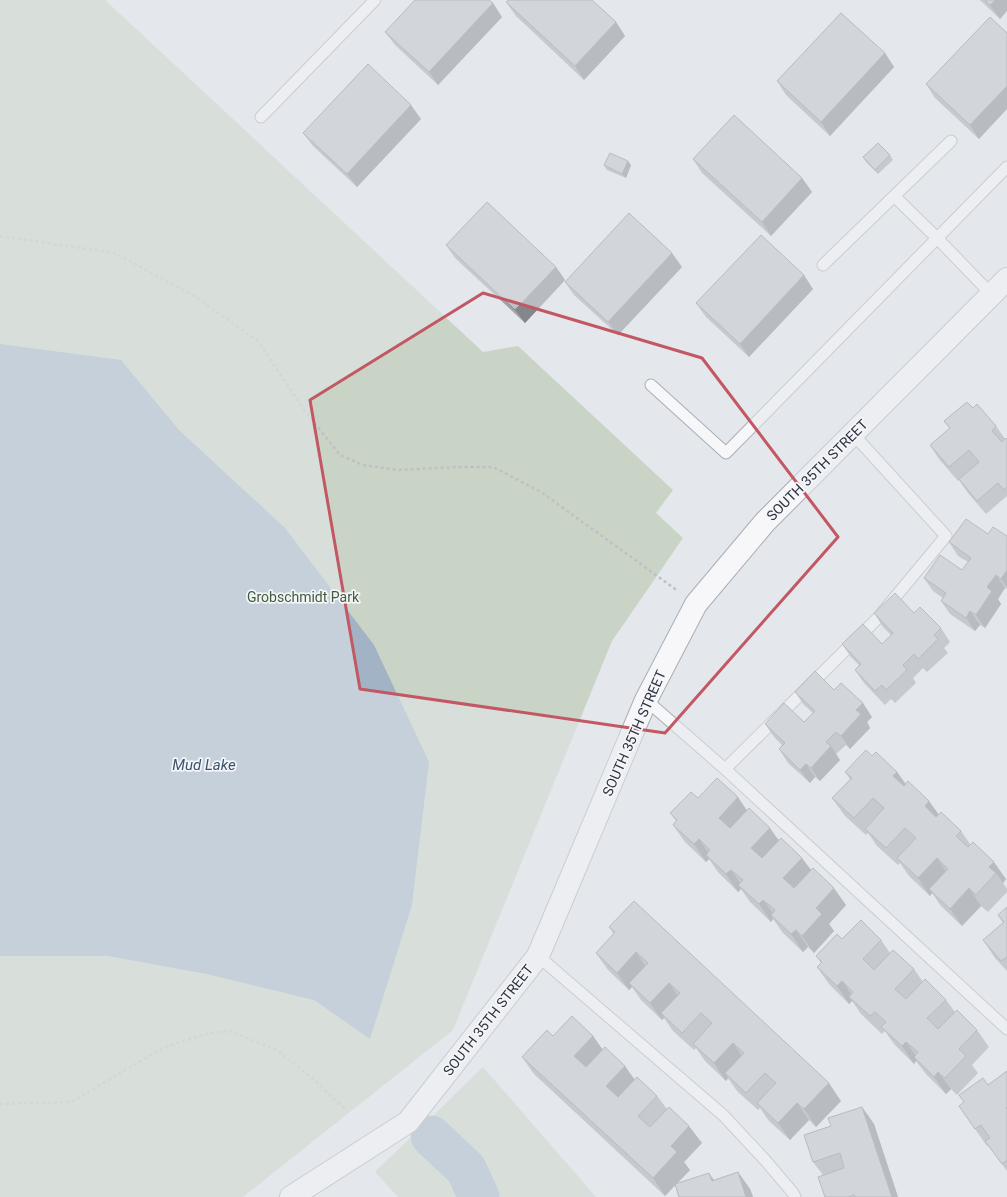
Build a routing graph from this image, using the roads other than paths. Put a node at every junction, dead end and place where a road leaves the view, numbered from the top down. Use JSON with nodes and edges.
{"nodes":[{"id":1,"x":374,"y":0,"type":"edge"},
{"id":2,"x":261,"y":117,"type":"dead end"},
{"id":3,"x":951,"y":141,"type":"dead end"},
{"id":4,"x":1007,"y":167,"type":"edge"},
{"id":5,"x":894,"y":196,"type":"junction"},
{"id":6,"x":937,"y":238,"type":"junction"},
{"id":7,"x":823,"y":265,"type":"dead end"},
{"id":8,"x":1007,"y":279,"type":"edge"},
{"id":9,"x":992,"y":295,"type":"junction"},
{"id":10,"x":651,"y":385,"type":"dead end"},
{"id":11,"x":853,"y":434,"type":"junction"},
{"id":12,"x":646,"y":700,"type":"junction"},
{"id":13,"x":725,"y":769,"type":"junction"},
{"id":14,"x":538,"y":956,"type":"junction"},
{"id":15,"x":1007,"y":1029,"type":"edge"},
{"id":16,"x":291,"y":1197,"type":"edge"},
{"id":17,"x":795,"y":1197,"type":"edge"}],
"edges":[{"from":1,"to":2,"type":"lane"},
{"from":3,"to":5,"type":"lane"},
{"from":4,"to":6,"type":"lane"},
{"from":5,"to":6,"type":"lane"},
{"from":5,"to":7,"type":"lane"},
{"from":6,"to":9,"type":"lane"},
{"from":6,"to":10,"type":"lane"},
{"from":8,"to":9,"type":"street","name":"SOUTH 35TH STREET"},
{"from":9,"to":11,"type":"street","name":"SOUTH 35TH STREET"},
{"from":11,"to":12,"type":"street","name":"SOUTH 35TH STREET"},
{"from":11,"to":13,"type":"lane"},
{"from":12,"to":13,"type":"lane"},
{"from":12,"to":14,"type":"street","name":"SOUTH 35TH STREET"},
{"from":13,"to":15,"type":"lane"},
{"from":14,"to":16,"type":"street","name":"SOUTH 35TH STREET"},
{"from":14,"to":17,"type":"lane"}]}
